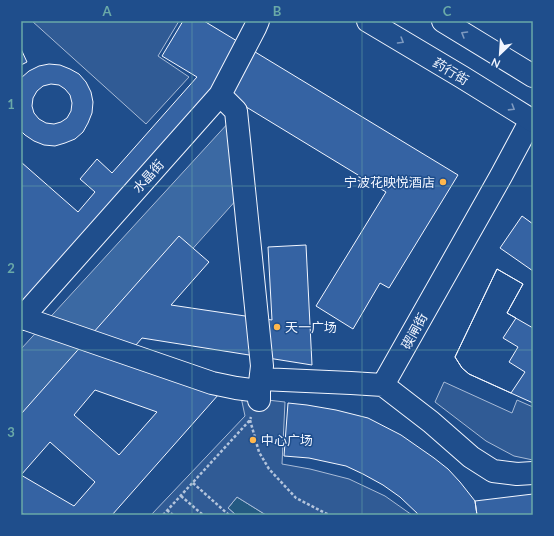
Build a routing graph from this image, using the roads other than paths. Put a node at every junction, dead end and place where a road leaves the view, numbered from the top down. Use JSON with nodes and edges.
{"nodes":[{"id":1,"x":258,"y":21,"type":"edge"},
{"id":2,"x":368,"y":21,"type":"edge"},
{"id":3,"x":443,"y":21,"type":"edge"},
{"id":4,"x":531,"y":69,"type":"edge"},
{"id":5,"x":220,"y":95,"type":"junction"},
{"id":6,"x":532,"y":121,"type":"edge"},
{"id":7,"x":28,"y":320,"type":"edge"},
{"id":8,"x":383,"y":385,"type":"junction"},
{"id":9,"x":260,"y":390,"type":"junction"},
{"id":10,"x":533,"y":473,"type":"edge"}],
"edges":[{"from":1,"to":5,"type":"street","name":"水晶街"},
{"from":2,"to":6,"type":"street","name":"药行街","one_way":true},
{"from":4,"to":3,"type":"street","one_way":true},
{"from":5,"to":7,"type":"street","name":"水晶街"},
{"from":5,"to":9,"type":"street"},
{"from":6,"to":8,"type":"street","name":"碶闸街"},
{"from":7,"to":9,"type":"street"},
{"from":8,"to":9,"type":"street"},
{"from":8,"to":10,"type":"street"}]}
